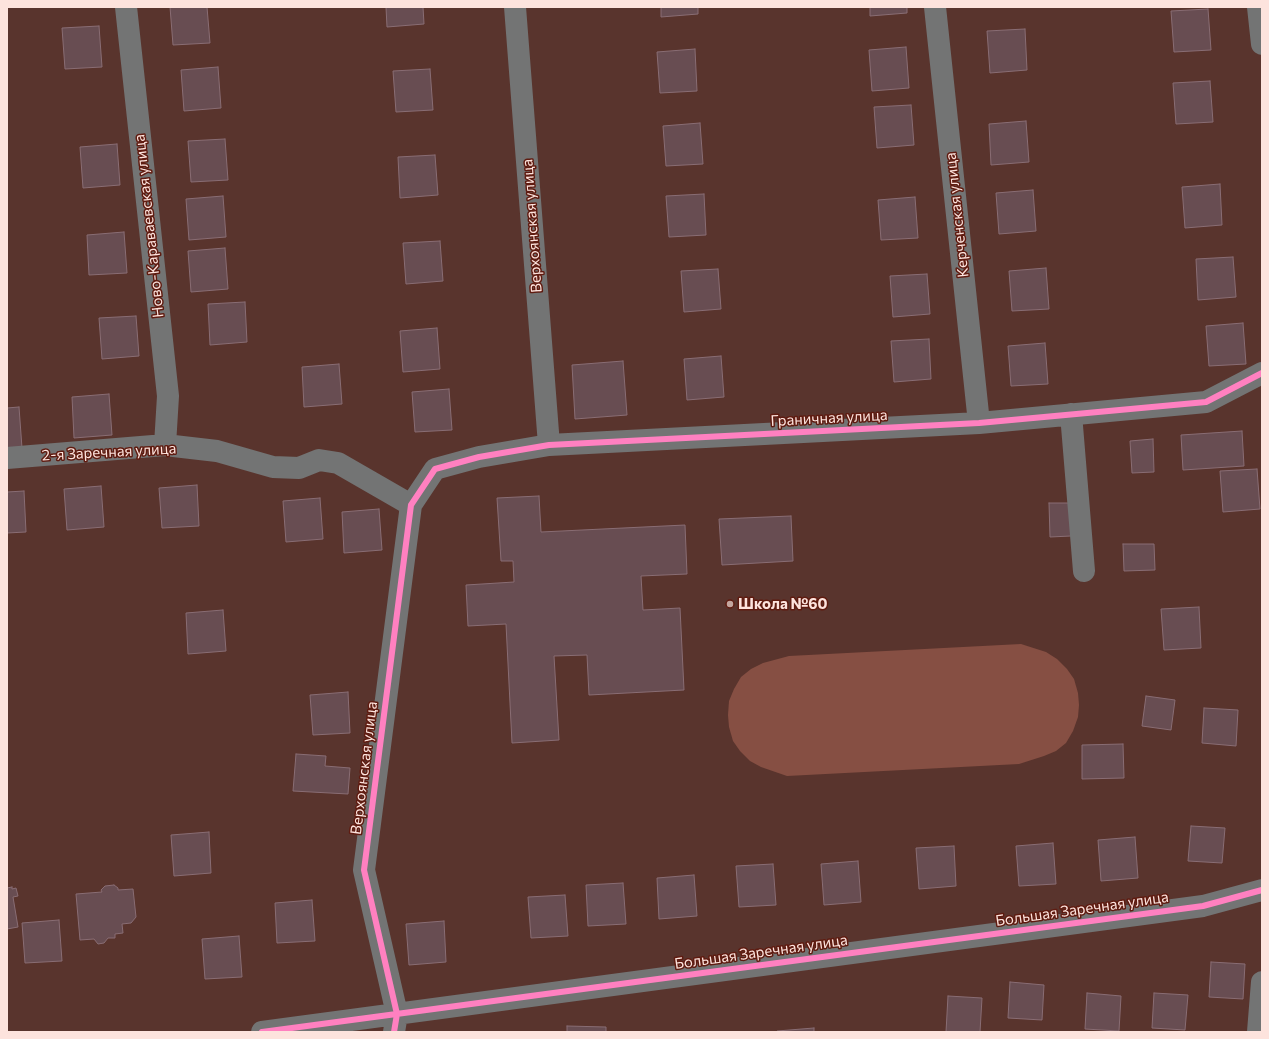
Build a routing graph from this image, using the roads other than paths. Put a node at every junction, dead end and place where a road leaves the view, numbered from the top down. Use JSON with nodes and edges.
{"nodes":[{"id":1,"x":126,"y":7,"type":"edge"},
{"id":2,"x":516,"y":7,"type":"edge"},
{"id":3,"x":935,"y":7,"type":"edge"},
{"id":4,"x":1258,"y":7,"type":"edge"},
{"id":5,"x":1262,"y":44,"type":"edge"},
{"id":6,"x":1262,"y":373,"type":"edge"},
{"id":7,"x":1071,"y":414,"type":"junction"},
{"id":8,"x":979,"y":423,"type":"junction"},
{"id":9,"x":165,"y":445,"type":"junction"},
{"id":10,"x":549,"y":445,"type":"junction"},
{"id":11,"x":7,"y":458,"type":"edge"},
{"id":12,"x":411,"y":505,"type":"junction"},
{"id":13,"x":1084,"y":571,"type":"dead end"},
{"id":14,"x":1262,"y":890,"type":"edge"},
{"id":15,"x":1262,"y":982,"type":"edge"},
{"id":16,"x":395,"y":1023,"type":"edge"},
{"id":17,"x":262,"y":1032,"type":"edge"},
{"id":18,"x":1258,"y":1032,"type":"edge"}],
"edges":[{"from":1,"to":9,"type":"street","name":"Ново-Караваевская улица"},
{"from":2,"to":10,"type":"street","name":"Верхоянская улица"},
{"from":3,"to":8,"type":"street","name":"Керченская улица"},
{"from":4,"to":5,"type":"street"},
{"from":6,"to":7,"type":"street","name":"Граничная улица"},
{"from":7,"to":8,"type":"street","name":"Граничная улица"},
{"from":7,"to":13,"type":"street"},
{"from":8,"to":10,"type":"street","name":"Граничная улица"},
{"from":9,"to":11,"type":"street","name":"2-я Заречная улица"},
{"from":9,"to":12,"type":"street","name":"2-я Заречная улица"},
{"from":10,"to":12,"type":"street","name":"Граничная улица"},
{"from":12,"to":16,"type":"street","name":"Верхоянская улица"},
{"from":14,"to":16,"type":"street","name":"Большая Заречная улица"},
{"from":15,"to":18,"type":"street"},
{"from":16,"to":17,"type":"street","name":"Большая Заречная улица"}]}
